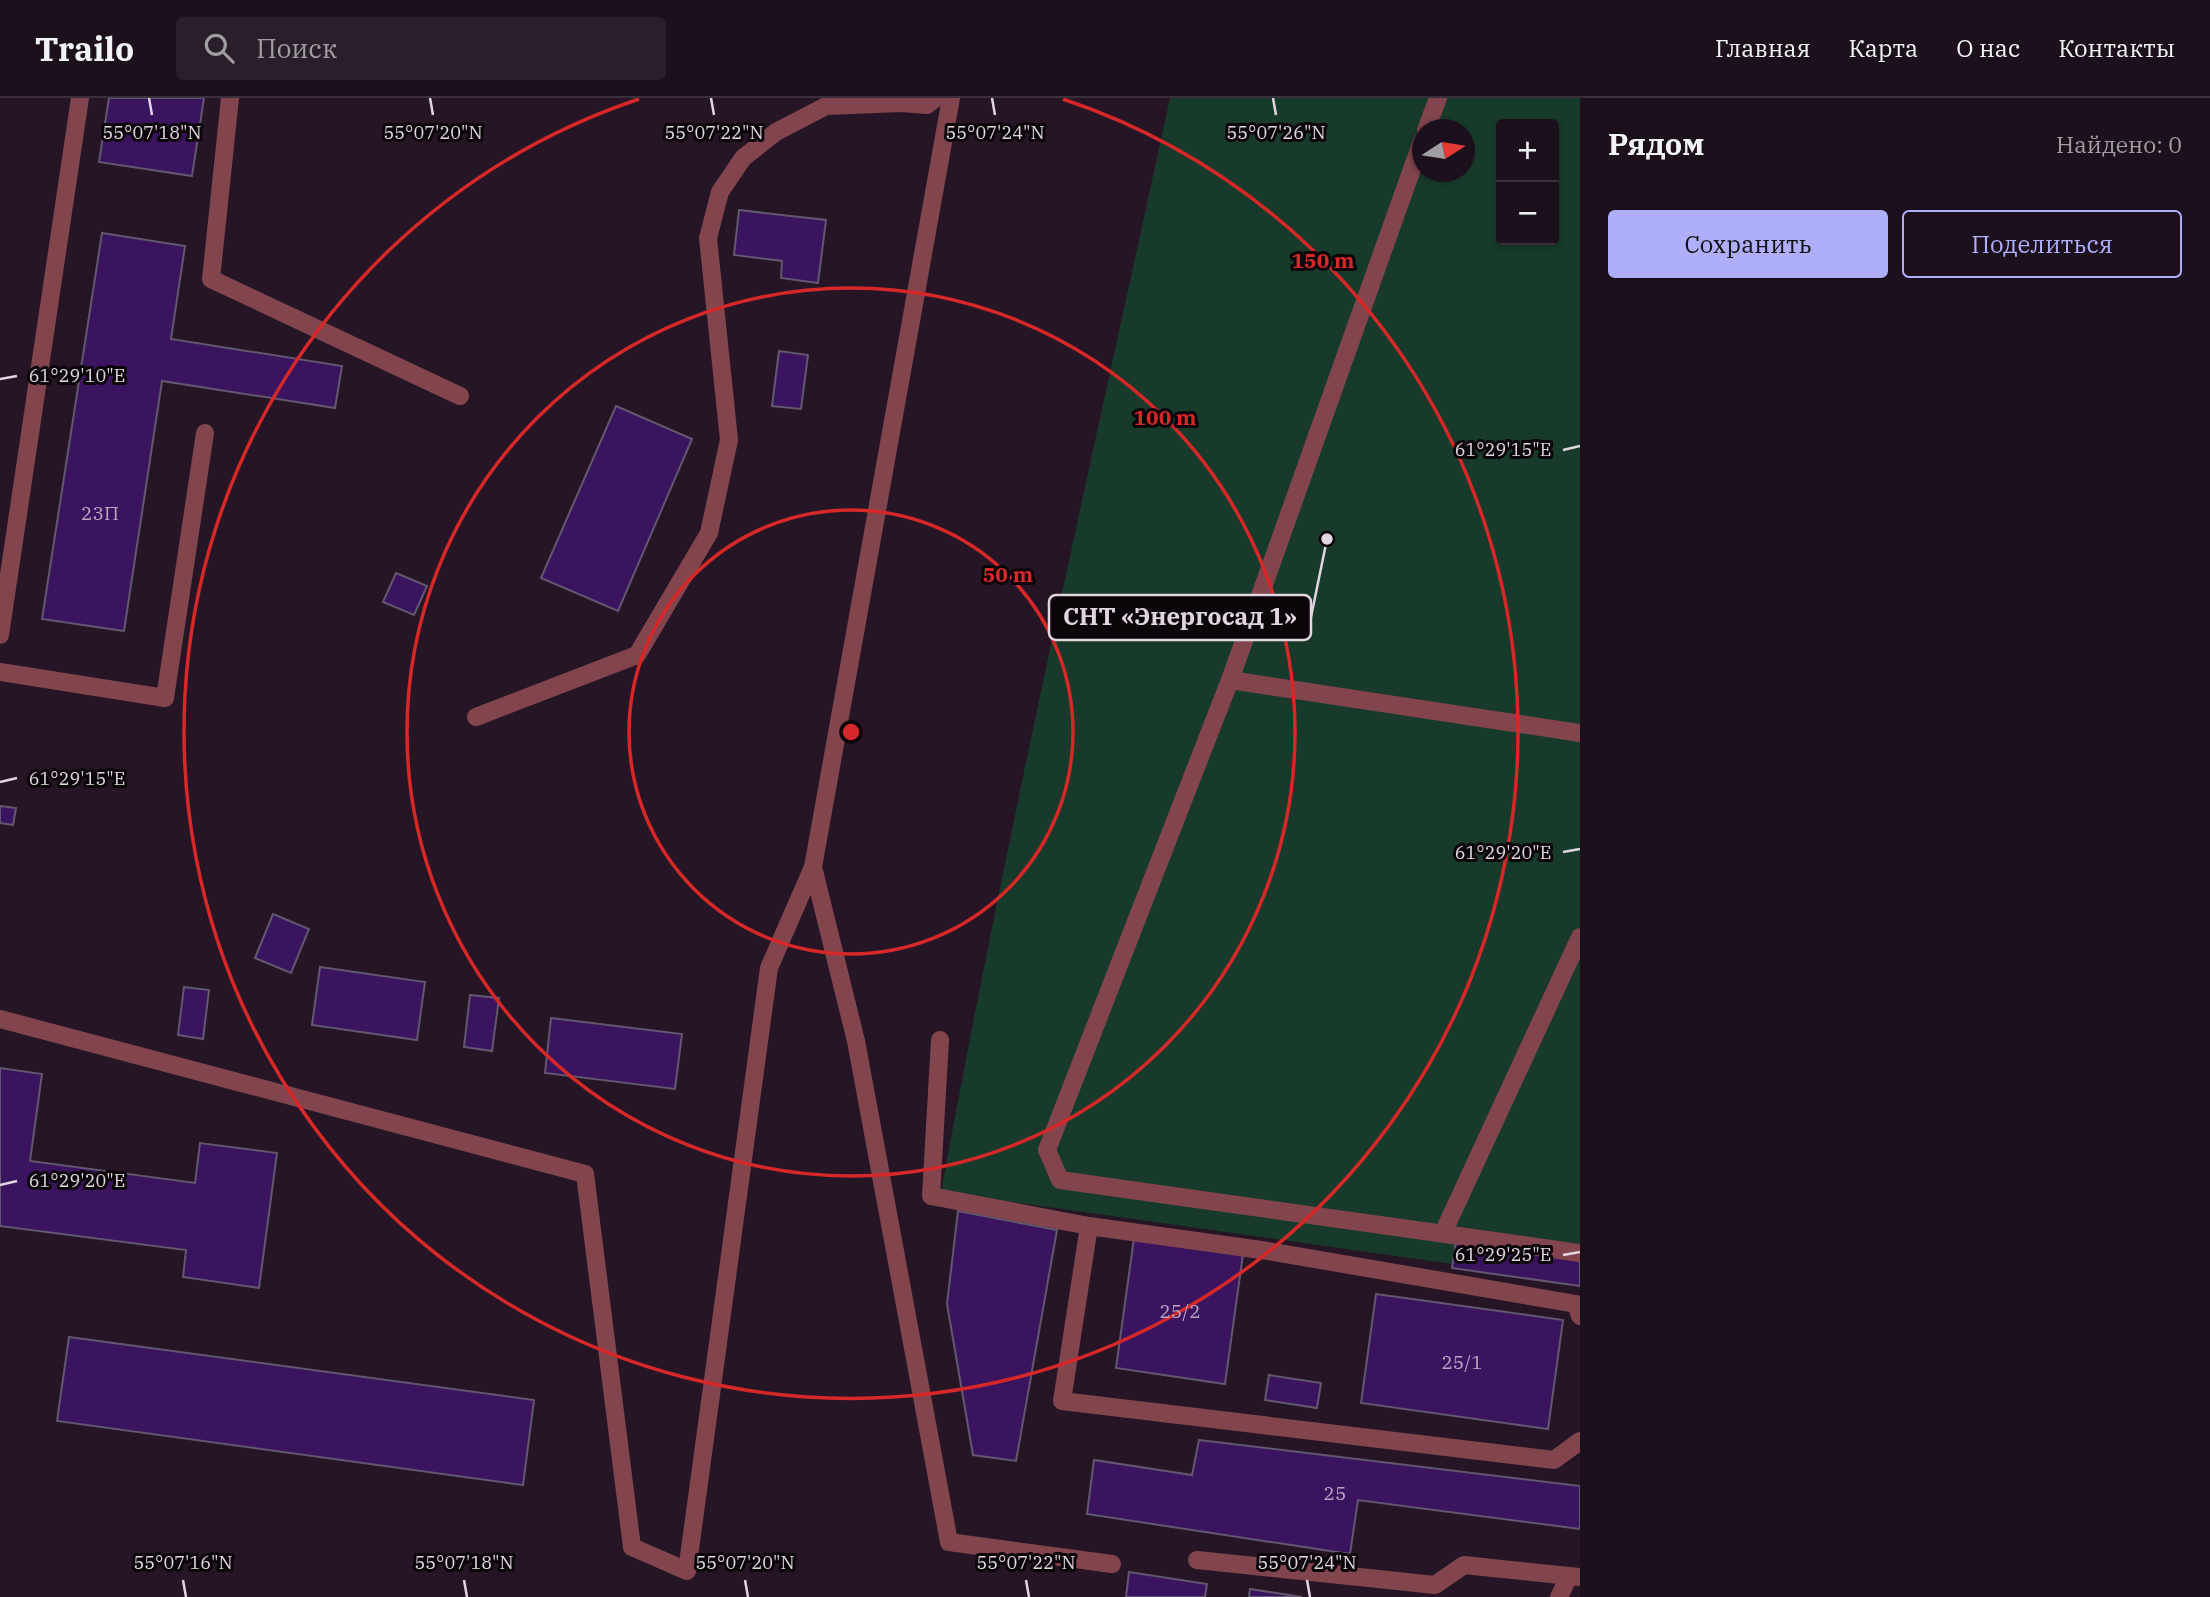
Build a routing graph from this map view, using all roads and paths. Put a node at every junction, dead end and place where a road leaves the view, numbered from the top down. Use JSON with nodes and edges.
{"nodes":[{"id":1,"x":80,"y":98,"type":"edge"},
{"id":2,"x":230,"y":98,"type":"edge"},
{"id":3,"x":936,"y":98,"type":"edge"},
{"id":4,"x":951,"y":98,"type":"edge"},
{"id":5,"x":1438,"y":98,"type":"edge"},
{"id":6,"x":1430,"y":119,"type":"edge"},
{"id":7,"x":1412,"y":172,"type":"edge"},
{"id":8,"x":460,"y":396,"type":"dead end"},
{"id":9,"x":205,"y":433,"type":"dead end"},
{"id":10,"x":0,"y":635,"type":"edge"},
{"id":11,"x":0,"y":672,"type":"edge"},
{"id":12,"x":1230,"y":680,"type":"junction"},
{"id":13,"x":476,"y":716,"type":"dead end"},
{"id":14,"x":1580,"y":733,"type":"edge"},
{"id":15,"x":813,"y":867,"type":"junction"},
{"id":16,"x":1580,"y":937,"type":"edge"},
{"id":17,"x":0,"y":1019,"type":"edge"},
{"id":18,"x":940,"y":1040,"type":"dead end"},
{"id":19,"x":1089,"y":1226,"type":"junction"},
{"id":20,"x":1443,"y":1233,"type":"junction"},
{"id":21,"x":1580,"y":1253,"type":"edge"},
{"id":22,"x":1580,"y":1316,"type":"edge"},
{"id":23,"x":1580,"y":1441,"type":"edge"},
{"id":24,"x":1197,"y":1560,"type":"dead end"},
{"id":25,"x":1112,"y":1564,"type":"dead end"},
{"id":26,"x":1575,"y":1577,"type":"edge"},
{"id":27,"x":1559,"y":1597,"type":"edge"}],
"edges":[{"from":1,"to":10,"type":"lane"},
{"from":2,"to":8,"type":"lane"},
{"from":3,"to":13,"type":"lane"},
{"from":4,"to":15,"type":"lane"},
{"from":5,"to":6,"type":"lane"},
{"from":7,"to":12,"type":"lane"},
{"from":9,"to":11,"type":"lane"},
{"from":12,"to":14,"type":"lane"},
{"from":12,"to":20,"type":"lane"},
{"from":15,"to":17,"type":"lane"},
{"from":15,"to":25,"type":"lane"},
{"from":16,"to":20,"type":"lane"},
{"from":18,"to":19,"type":"lane"},
{"from":19,"to":22,"type":"lane"},
{"from":19,"to":23,"type":"lane"},
{"from":20,"to":21,"type":"lane"},
{"from":24,"to":26,"type":"lane"},
{"from":26,"to":27,"type":"lane"}]}
